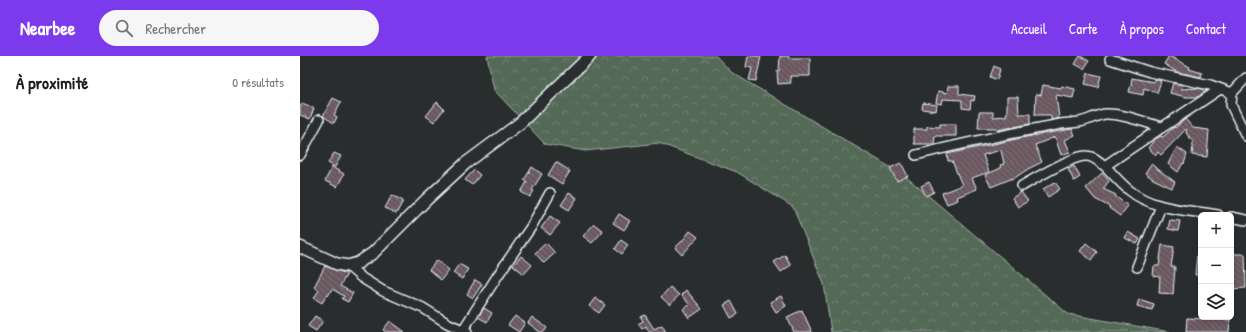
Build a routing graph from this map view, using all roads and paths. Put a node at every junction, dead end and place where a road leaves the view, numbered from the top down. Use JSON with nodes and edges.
{"nodes":[{"id":1,"x":590,"y":56,"type":"edge"},
{"id":2,"x":1110,"y":59,"type":"dead end"},
{"id":3,"x":1246,"y":78,"type":"edge"},
{"id":4,"x":1220,"y":89,"type":"junction"},
{"id":5,"x":1232,"y":92,"type":"junction"},
{"id":6,"x":318,"y":120,"type":"dead end"},
{"id":7,"x":1162,"y":127,"type":"junction"},
{"id":8,"x":1246,"y":136,"type":"edge"},
{"id":9,"x":300,"y":155,"type":"edge"},
{"id":10,"x":916,"y":155,"type":"dead end"},
{"id":11,"x":1105,"y":166,"type":"junction"},
{"id":12,"x":1022,"y":186,"type":"dead end"},
{"id":13,"x":550,"y":192,"type":"dead end"},
{"id":14,"x":1161,"y":206,"type":"junction"},
{"id":15,"x":1199,"y":212,"type":"edge"},
{"id":16,"x":1234,"y":218,"type":"edge"},
{"id":17,"x":1246,"y":220,"type":"edge"},
{"id":18,"x":300,"y":247,"type":"edge"},
{"id":19,"x":348,"y":266,"type":"junction"},
{"id":20,"x":1137,"y":267,"type":"dead end"},
{"id":21,"x":448,"y":323,"type":"junction"},
{"id":22,"x":465,"y":331,"type":"edge"},
{"id":23,"x":443,"y":332,"type":"edge"}],
"edges":[{"from":1,"to":19,"type":"street"},
{"from":2,"to":4,"type":"street"},
{"from":3,"to":5,"type":"street"},
{"from":4,"to":5,"type":"street"},
{"from":4,"to":7,"type":"street"},
{"from":5,"to":8,"type":"street"},
{"from":6,"to":9,"type":"street"},
{"from":7,"to":10,"type":"street"},
{"from":7,"to":11,"type":"street"},
{"from":11,"to":12,"type":"street"},
{"from":11,"to":14,"type":"street"},
{"from":13,"to":22,"type":"street"},
{"from":14,"to":15,"type":"street"},
{"from":14,"to":20,"type":"street"},
{"from":16,"to":17,"type":"street"},
{"from":18,"to":19,"type":"street"},
{"from":19,"to":21,"type":"street"},
{"from":21,"to":22,"type":"street"},
{"from":21,"to":23,"type":"street"}]}
